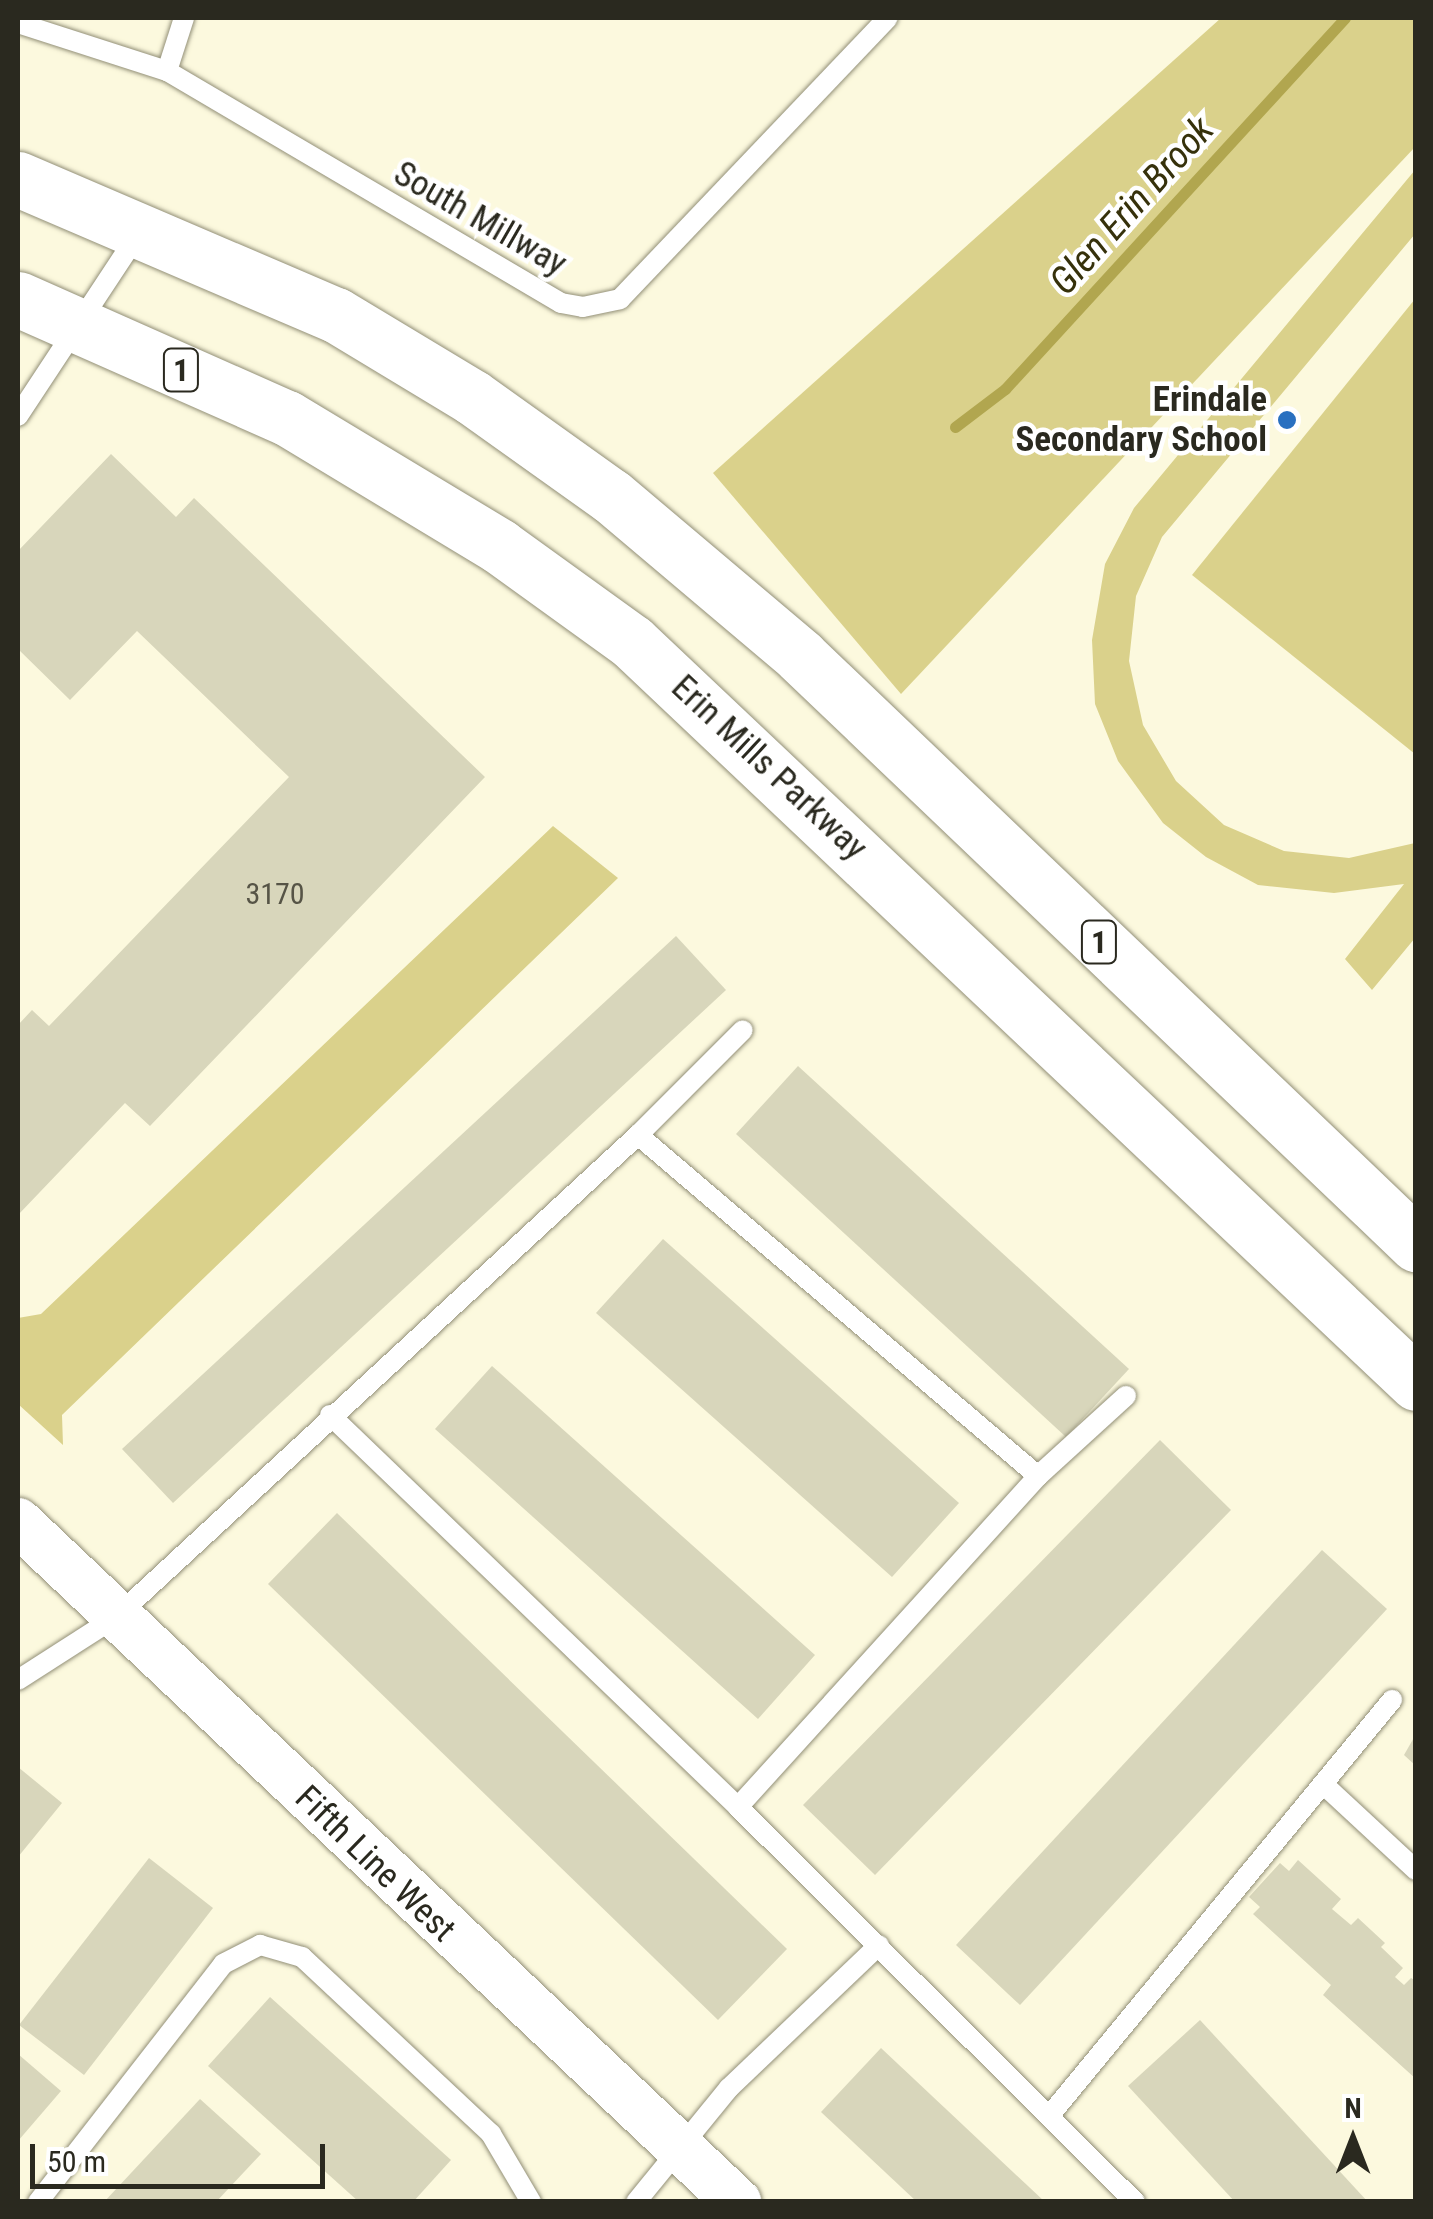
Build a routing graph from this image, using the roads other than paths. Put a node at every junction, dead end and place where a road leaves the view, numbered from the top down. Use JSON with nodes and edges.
{"nodes":[{"id":1,"x":184,"y":18,"type":"edge"},
{"id":2,"x":888,"y":18,"type":"edge"},
{"id":3,"x":18,"y":22,"type":"edge"},
{"id":4,"x":167,"y":70,"type":"junction"},
{"id":5,"x":18,"y":179,"type":"edge"},
{"id":6,"x":140,"y":230,"type":"junction"},
{"id":7,"x":18,"y":299,"type":"edge"},
{"id":8,"x":75,"y":321,"type":"junction"},
{"id":9,"x":18,"y":416,"type":"edge"},
{"id":10,"x":743,"y":1030,"type":"dead end"},
{"id":11,"x":638,"y":1135,"type":"junction"},
{"id":12,"x":1416,"y":1244,"type":"edge"},
{"id":13,"x":1416,"y":1383,"type":"edge"},
{"id":14,"x":1126,"y":1396,"type":"dead end"},
{"id":15,"x":330,"y":1415,"type":"junction"},
{"id":16,"x":1038,"y":1476,"type":"junction"},
{"id":17,"x":18,"y":1522,"type":"edge"},
{"id":18,"x":116,"y":1617,"type":"junction"},
{"id":19,"x":18,"y":1680,"type":"edge"},
{"id":20,"x":1392,"y":1700,"type":"dead end"},
{"id":21,"x":1323,"y":1784,"type":"junction"},
{"id":22,"x":738,"y":1807,"type":"junction"},
{"id":23,"x":1416,"y":1870,"type":"edge"},
{"id":24,"x":879,"y":1945,"type":"junction"},
{"id":25,"x":1050,"y":2115,"type":"junction"},
{"id":26,"x":678,"y":2146,"type":"junction"},
{"id":27,"x":523,"y":2199,"type":"edge"},
{"id":28,"x":38,"y":2202,"type":"edge"},
{"id":29,"x":636,"y":2202,"type":"edge"},
{"id":30,"x":736,"y":2202,"type":"edge"},
{"id":31,"x":1135,"y":2202,"type":"edge"}],
"edges":[{"from":1,"to":4,"type":"lane"},
{"from":2,"to":4,"type":"lane","name":"South Millway"},
{"from":3,"to":4,"type":"lane","name":"South Millway"},
{"from":5,"to":6,"type":"main road","number":"1"},
{"from":6,"to":8,"type":"lane"},
{"from":6,"to":12,"type":"main road","number":"1"},
{"from":7,"to":8,"type":"main road","name":"Erin Mills Parkway","number":"1"},
{"from":8,"to":9,"type":"lane"},
{"from":8,"to":13,"type":"main road","name":"Erin Mills Parkway","number":"1"},
{"from":10,"to":11,"type":"lane"},
{"from":11,"to":15,"type":"lane"},
{"from":11,"to":16,"type":"lane"},
{"from":14,"to":16,"type":"lane"},
{"from":15,"to":18,"type":"lane"},
{"from":15,"to":22,"type":"lane"},
{"from":16,"to":22,"type":"lane"},
{"from":17,"to":18,"type":"street","name":"Fifth Line West"},
{"from":18,"to":19,"type":"lane"},
{"from":18,"to":26,"type":"street","name":"Fifth Line West"},
{"from":20,"to":21,"type":"lane"},
{"from":21,"to":23,"type":"lane"},
{"from":21,"to":25,"type":"lane"},
{"from":22,"to":24,"type":"lane"},
{"from":24,"to":25,"type":"lane"},
{"from":24,"to":26,"type":"lane"},
{"from":25,"to":31,"type":"lane"},
{"from":26,"to":29,"type":"lane"},
{"from":26,"to":30,"type":"street","name":"Fifth Line West"},
{"from":27,"to":28,"type":"lane"}]}
